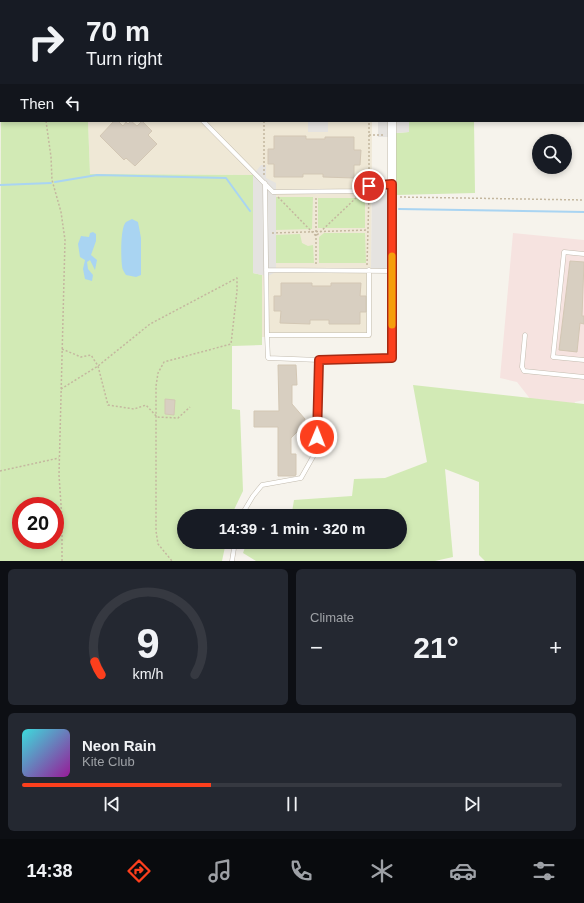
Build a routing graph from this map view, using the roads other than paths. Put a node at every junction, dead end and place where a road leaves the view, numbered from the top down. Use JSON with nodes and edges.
{"nodes":[{"id":1,"x":204,"y":122,"type":"edge"},
{"id":2,"x":392,"y":122,"type":"edge"},
{"id":3,"x":265,"y":183,"type":"junction"},
{"id":4,"x":392,"y":184,"type":"junction"},
{"id":5,"x":584,"y":254,"type":"edge"},
{"id":6,"x":266,"y":270,"type":"junction"},
{"id":7,"x":368,"y":270,"type":"junction"},
{"id":8,"x":392,"y":271,"type":"junction"},
{"id":9,"x":267,"y":335,"type":"junction"},
{"id":10,"x":525,"y":335,"type":"dead end"},
{"id":11,"x":392,"y":358,"type":"joint"},
{"id":12,"x":319,"y":360,"type":"junction"},
{"id":13,"x":584,"y":360,"type":"edge"},
{"id":14,"x":584,"y":377,"type":"edge"},
{"id":15,"x":245,"y":509,"type":"edge"},
{"id":16,"x":234,"y":549,"type":"edge"},
{"id":17,"x":232,"y":561,"type":"edge"}],
"edges":[{"from":1,"to":3,"type":"lane"},
{"from":2,"to":4,"type":"street"},
{"from":3,"to":4,"type":"lane"},
{"from":3,"to":6,"type":"lane"},
{"from":4,"to":8,"type":"street"},
{"from":5,"to":13,"type":"lane"},
{"from":6,"to":7,"type":"lane"},
{"from":6,"to":9,"type":"lane"},
{"from":7,"to":8,"type":"lane"},
{"from":7,"to":9,"type":"lane"},
{"from":8,"to":11,"type":"street"},
{"from":9,"to":12,"type":"lane"},
{"from":10,"to":14,"type":"lane"},
{"from":11,"to":12,"type":"lane"},
{"from":12,"to":15,"type":"lane"},
{"from":16,"to":17,"type":"lane"}]}
